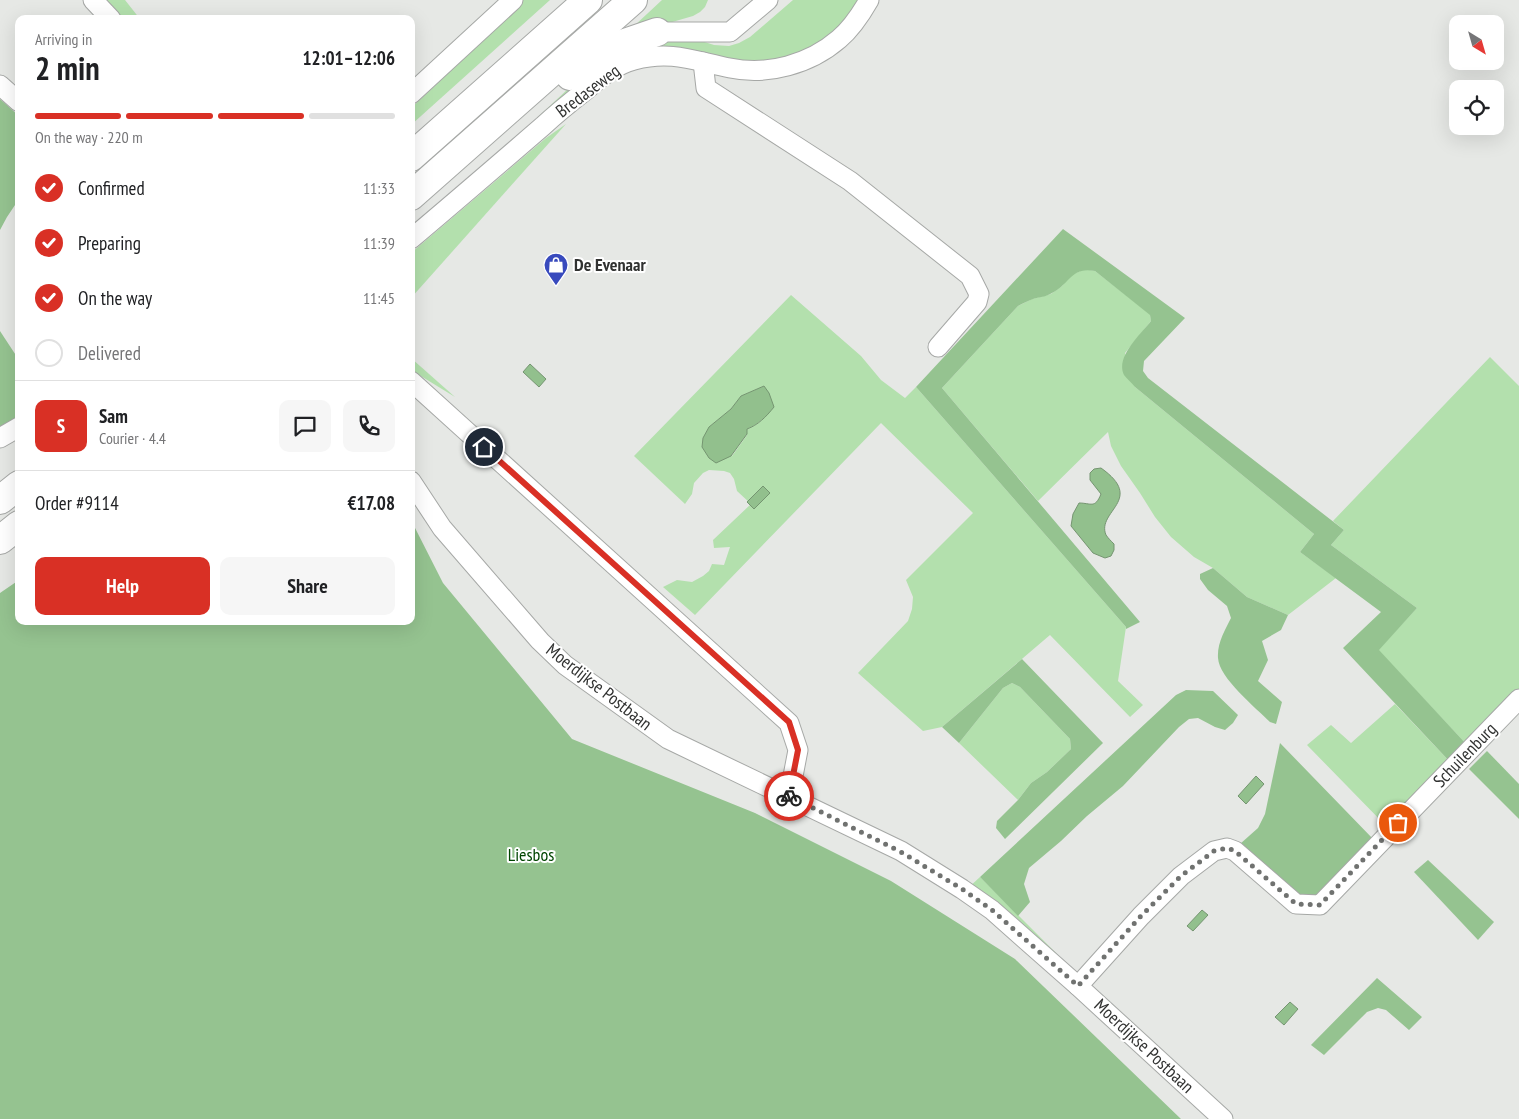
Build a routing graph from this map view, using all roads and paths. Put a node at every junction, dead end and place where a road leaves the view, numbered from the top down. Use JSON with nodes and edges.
{"nodes":[{"id":1,"x":94,"y":0,"type":"edge"},
{"id":2,"x":512,"y":0,"type":"edge"},
{"id":3,"x":588,"y":0,"type":"edge"},
{"id":4,"x":633,"y":0,"type":"edge"},
{"id":5,"x":768,"y":0,"type":"edge"},
{"id":6,"x":869,"y":0,"type":"edge"},
{"id":7,"x":107,"y":15,"type":"edge"},
{"id":8,"x":657,"y":32,"type":"joint"},
{"id":9,"x":703,"y":62,"type":"junction"},
{"id":10,"x":0,"y":85,"type":"edge"},
{"id":11,"x":415,"y":90,"type":"edge"},
{"id":12,"x":15,"y":98,"type":"edge"},
{"id":13,"x":415,"y":153,"type":"edge"},
{"id":14,"x":455,"y":158,"type":"junction"},
{"id":15,"x":415,"y":193,"type":"edge"},
{"id":16,"x":415,"y":236,"type":"edge"},
{"id":17,"x":938,"y":347,"type":"dead end"},
{"id":18,"x":415,"y":385,"type":"edge"},
{"id":19,"x":15,"y":429,"type":"edge"},
{"id":20,"x":0,"y":438,"type":"edge"},
{"id":21,"x":15,"y":482,"type":"edge"},
{"id":22,"x":415,"y":487,"type":"edge"},
{"id":23,"x":15,"y":488,"type":"edge"},
{"id":24,"x":0,"y":489,"type":"edge"},
{"id":25,"x":0,"y":500,"type":"edge"},
{"id":26,"x":15,"y":528,"type":"edge"},
{"id":27,"x":0,"y":540,"type":"edge"},
{"id":28,"x":1519,"y":699,"type":"edge"},
{"id":29,"x":789,"y":797,"type":"junction"},
{"id":30,"x":1078,"y":986,"type":"junction"},
{"id":31,"x":1223,"y":1119,"type":"edge"}],
"edges":[{"from":1,"to":7,"type":"street"},
{"from":2,"to":11,"type":"street"},
{"from":3,"to":13,"type":"highway"},
{"from":4,"to":14,"type":"highway"},
{"from":5,"to":8,"type":"street"},
{"from":6,"to":9,"type":"street","name":"Bredaseweg"},
{"from":8,"to":14,"type":"highway"},
{"from":9,"to":16,"type":"street","name":"Bredaseweg"},
{"from":9,"to":17,"type":"street"},
{"from":10,"to":12,"type":"street"},
{"from":14,"to":15,"type":"highway"},
{"from":18,"to":29,"type":"street"},
{"from":19,"to":20,"type":"street"},
{"from":21,"to":24,"type":"street"},
{"from":22,"to":29,"type":"street","name":"Moerdijkse Postbaan"},
{"from":23,"to":25,"type":"highway"},
{"from":26,"to":27,"type":"highway"},
{"from":28,"to":30,"type":"street","name":"Schuilenburg"},
{"from":29,"to":30,"type":"street","name":"Moerdijkse Postbaan"},
{"from":30,"to":31,"type":"street","name":"Moerdijkse Postbaan"}]}
